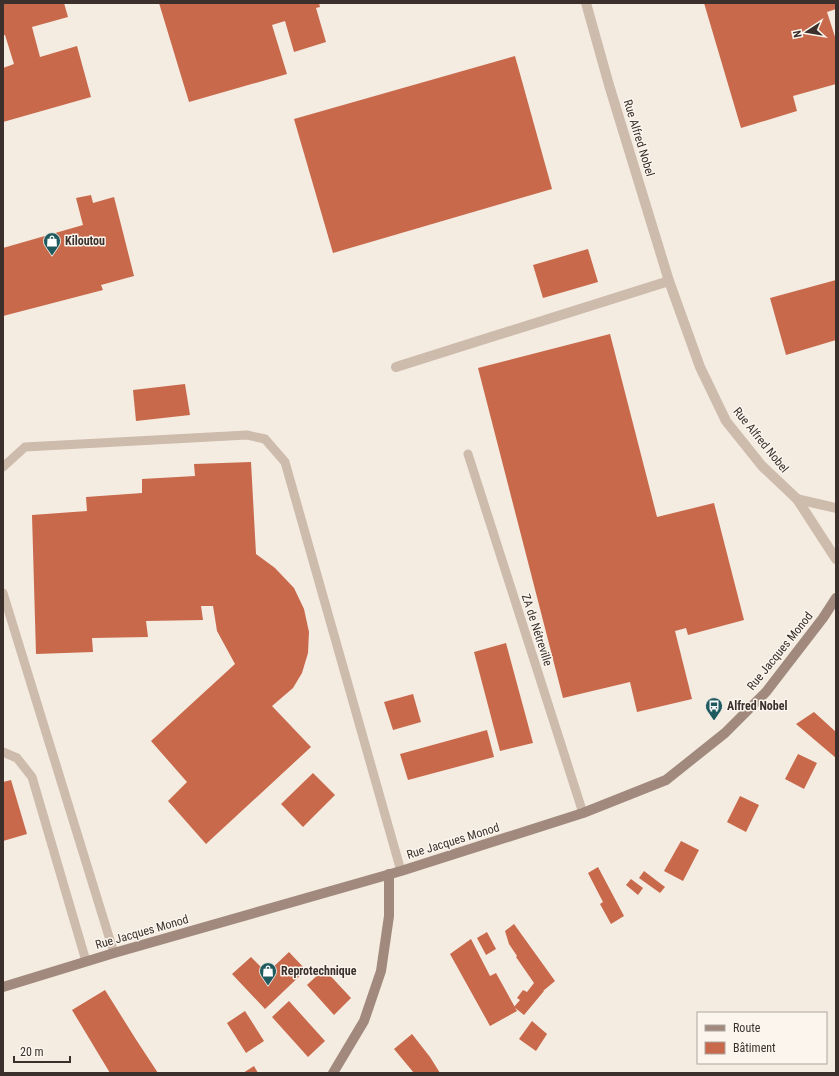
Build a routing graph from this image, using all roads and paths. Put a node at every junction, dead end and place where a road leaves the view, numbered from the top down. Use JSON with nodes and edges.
{"nodes":[{"id":1,"x":586,"y":3,"type":"edge"},
{"id":2,"x":670,"y":281,"type":"junction"},
{"id":3,"x":396,"y":367,"type":"dead end"},
{"id":4,"x":468,"y":454,"type":"dead end"},
{"id":5,"x":3,"y":467,"type":"edge"},
{"id":6,"x":797,"y":499,"type":"junction"},
{"id":7,"x":836,"y":508,"type":"edge"},
{"id":8,"x":836,"y":558,"type":"edge"},
{"id":9,"x":3,"y":593,"type":"edge"},
{"id":10,"x":836,"y":598,"type":"edge"},
{"id":11,"x":3,"y":752,"type":"edge"},
{"id":12,"x":583,"y":813,"type":"junction"},
{"id":13,"x":401,"y":870,"type":"junction"},
{"id":14,"x":389,"y":874,"type":"junction"},
{"id":15,"x":114,"y":953,"type":"junction"},
{"id":16,"x":86,"y":962,"type":"junction"},
{"id":17,"x":3,"y":986,"type":"edge"},
{"id":18,"x":333,"y":1073,"type":"edge"}],
"edges":[{"from":1,"to":2,"type":"street","name":"Rue Alfred Nobel"},
{"from":2,"to":3,"type":"street"},
{"from":2,"to":6,"type":"street","name":"Rue Alfred Nobel"},
{"from":4,"to":12,"type":"lane","name":"ZA de Nétreville"},
{"from":5,"to":13,"type":"lane"},
{"from":6,"to":7,"type":"street"},
{"from":6,"to":8,"type":"street","name":"Rue Alfred Nobel"},
{"from":9,"to":15,"type":"lane"},
{"from":10,"to":12,"type":"street","name":"Rue Jacques Monod"},
{"from":11,"to":16,"type":"lane"},
{"from":12,"to":13,"type":"street","name":"Rue Jacques Monod"},
{"from":13,"to":14,"type":"street","name":"Rue Jacques Monod"},
{"from":14,"to":15,"type":"street","name":"Rue Jacques Monod"},
{"from":14,"to":18,"type":"street"},
{"from":15,"to":16,"type":"street","name":"Rue Jacques Monod"},
{"from":16,"to":17,"type":"street","name":"Rue Jacques Monod"}]}
